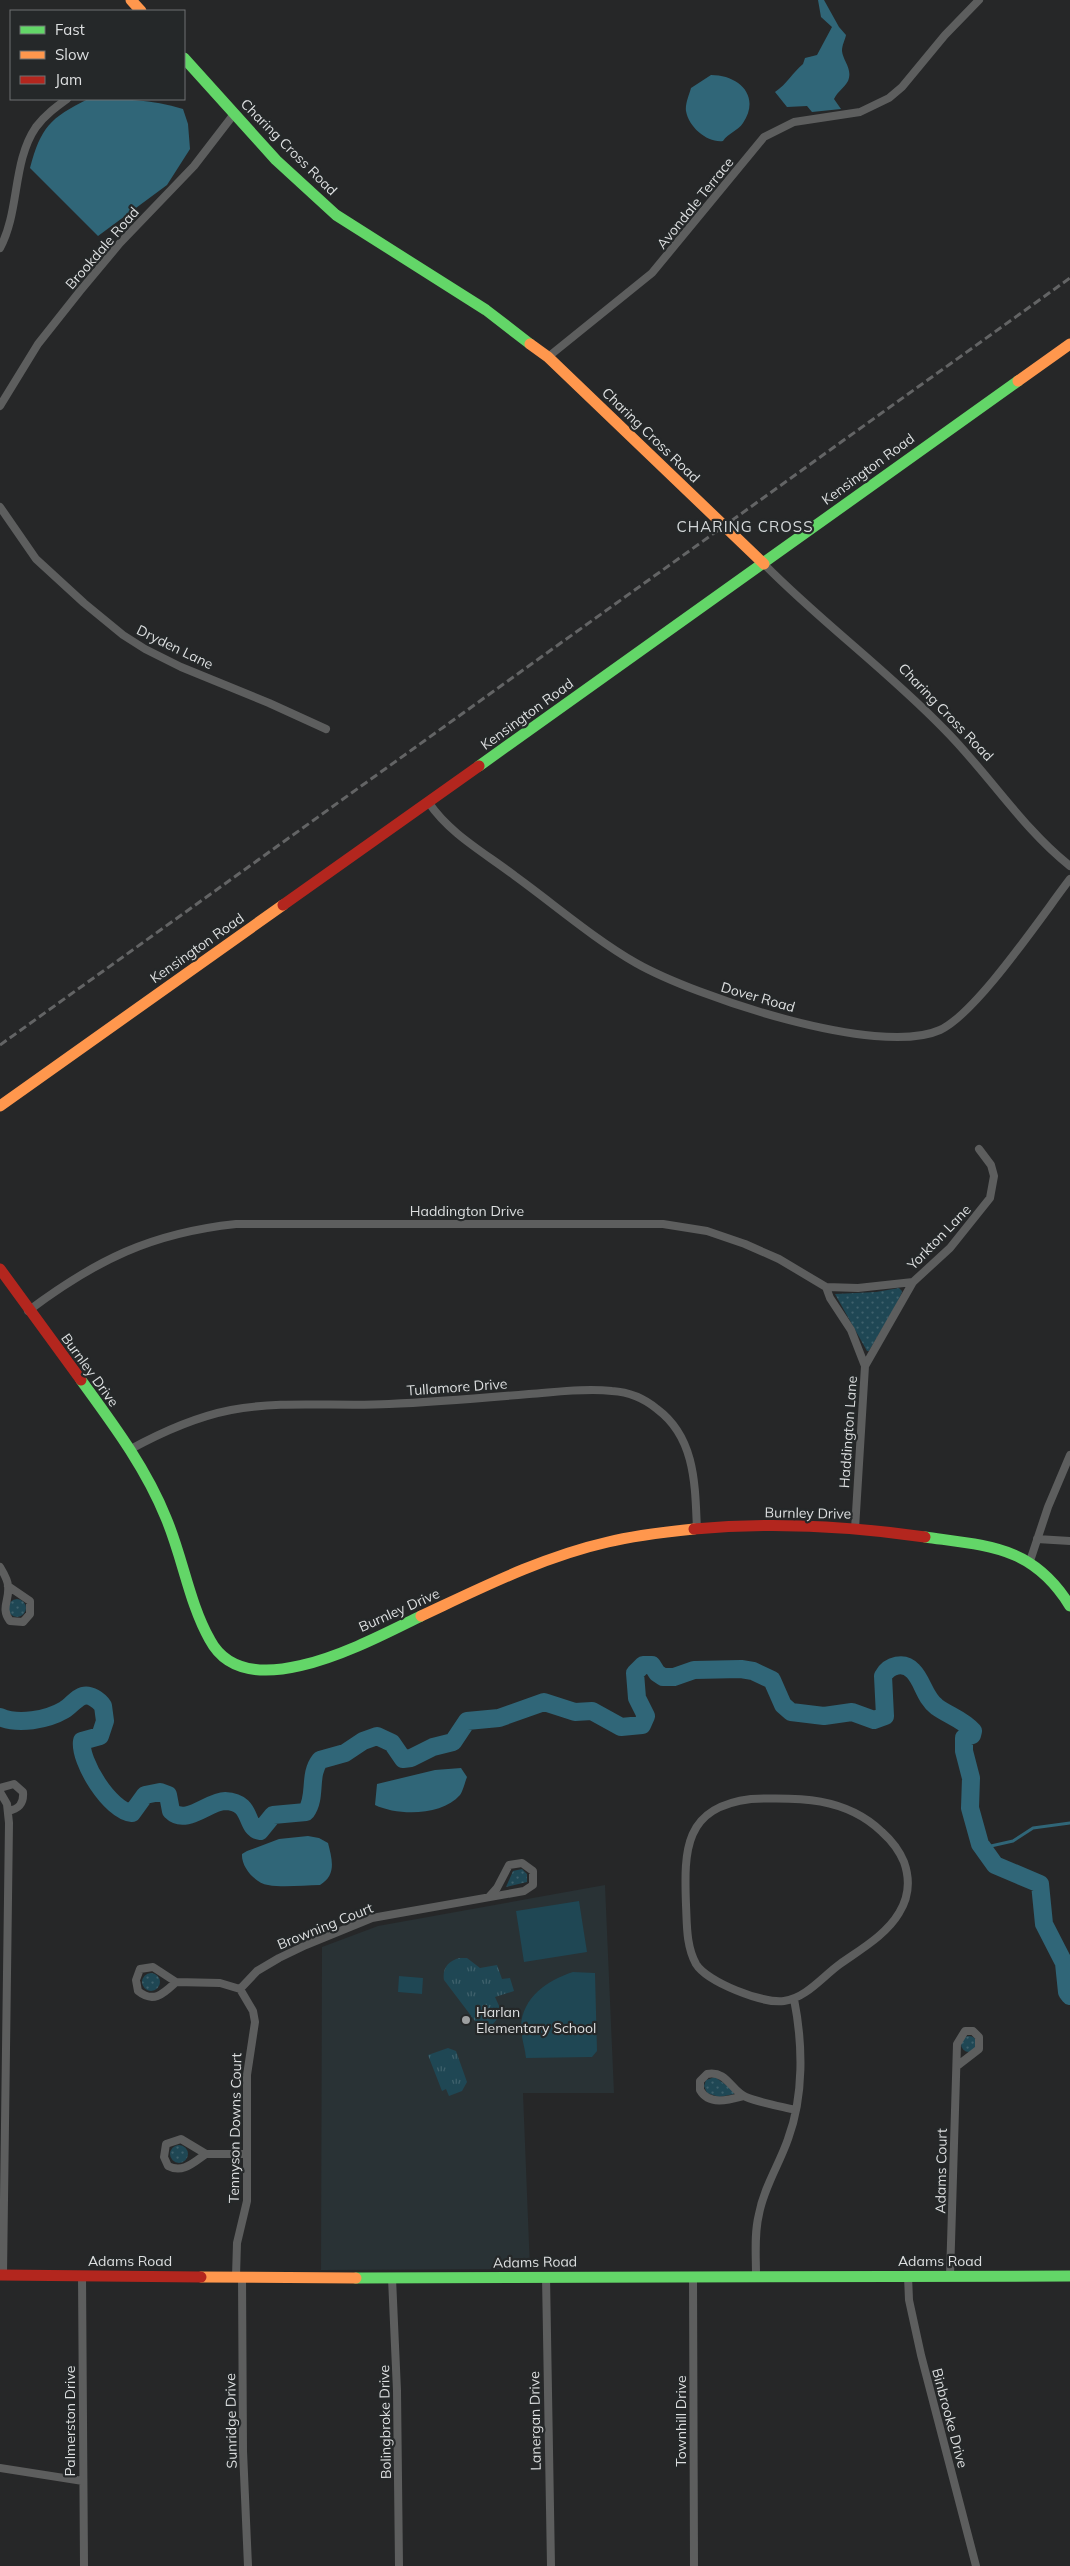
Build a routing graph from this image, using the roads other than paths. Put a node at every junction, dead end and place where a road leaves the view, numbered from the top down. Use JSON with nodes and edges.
{"nodes":[{"id":1,"x":131,"y":0,"type":"edge"},
{"id":2,"x":980,"y":0,"type":"edge"},
{"id":3,"x":140,"y":10,"type":"edge"},
{"id":4,"x":185,"y":59,"type":"edge"},
{"id":5,"x":66,"y":100,"type":"edge"},
{"id":6,"x":234,"y":114,"type":"junction"},
{"id":7,"x":0,"y":248,"type":"edge"},
{"id":8,"x":1070,"y":344,"type":"edge"},
{"id":9,"x":548,"y":357,"type":"junction"},
{"id":10,"x":0,"y":406,"type":"edge"},
{"id":11,"x":0,"y":507,"type":"edge"},
{"id":12,"x":764,"y":564,"type":"junction"},
{"id":13,"x":326,"y":729,"type":"dead end"},
{"id":14,"x":429,"y":803,"type":"junction"},
{"id":15,"x":1070,"y":866,"type":"edge"},
{"id":16,"x":1070,"y":879,"type":"edge"},
{"id":17,"x":0,"y":1106,"type":"edge"},
{"id":18,"x":978,"y":1149,"type":"dead end"},
{"id":19,"x":0,"y":1269,"type":"edge"},
{"id":20,"x":913,"y":1282,"type":"junction"},
{"id":21,"x":826,"y":1288,"type":"junction"},
{"id":22,"x":28,"y":1311,"type":"junction"},
{"id":23,"x":865,"y":1366,"type":"junction"},
{"id":24,"x":129,"y":1450,"type":"junction"},
{"id":25,"x":1070,"y":1454,"type":"edge"},
{"id":26,"x":855,"y":1529,"type":"junction"},
{"id":27,"x":698,"y":1530,"type":"junction"},
{"id":28,"x":1037,"y":1539,"type":"junction"},
{"id":29,"x":1070,"y":1541,"type":"edge"},
{"id":30,"x":1030,"y":1561,"type":"junction"},
{"id":31,"x":0,"y":1567,"type":"edge"},
{"id":32,"x":8,"y":1586,"type":"junction"},
{"id":33,"x":1070,"y":1606,"type":"edge"},
{"id":34,"x":0,"y":1788,"type":"edge"},
{"id":35,"x":0,"y":1792,"type":"edge"},
{"id":36,"x":8,"y":1811,"type":"junction"},
{"id":37,"x":489,"y":1897,"type":"junction"},
{"id":38,"x":3,"y":1972,"type":"edge"},
{"id":39,"x":176,"y":1982,"type":"junction"},
{"id":40,"x":240,"y":1989,"type":"junction"},
{"id":41,"x":794,"y":1999,"type":"junction"},
{"id":42,"x":957,"y":2066,"type":"junction"},
{"id":43,"x":744,"y":2096,"type":"junction"},
{"id":44,"x":796,"y":2110,"type":"junction"},
{"id":45,"x":206,"y":2154,"type":"junction"},
{"id":46,"x":247,"y":2154,"type":"junction"},
{"id":47,"x":1,"y":2275,"type":"edge"},
{"id":48,"x":82,"y":2275,"type":"junction"},
{"id":49,"x":756,"y":2275,"type":"junction"},
{"id":50,"x":239,"y":2276,"type":"junction"},
{"id":51,"x":546,"y":2276,"type":"junction"},
{"id":52,"x":693,"y":2276,"type":"junction"},
{"id":53,"x":908,"y":2276,"type":"junction"},
{"id":54,"x":950,"y":2276,"type":"junction"},
{"id":55,"x":1067,"y":2276,"type":"edge"},
{"id":56,"x":392,"y":2278,"type":"junction"},
{"id":57,"x":0,"y":2468,"type":"edge"},
{"id":58,"x":83,"y":2481,"type":"junction"},
{"id":59,"x":84,"y":2566,"type":"edge"},
{"id":60,"x":248,"y":2566,"type":"edge"},
{"id":61,"x":400,"y":2566,"type":"edge"},
{"id":62,"x":551,"y":2566,"type":"edge"},
{"id":63,"x":694,"y":2566,"type":"edge"},
{"id":64,"x":976,"y":2566,"type":"edge"}],
"edges":[{"from":1,"to":3,"type":"street"},
{"from":2,"to":9,"type":"street","name":"Avondale Terrace"},
{"from":4,"to":6,"type":"street","name":"Charing Cross Road"},
{"from":5,"to":7,"type":"street"},
{"from":6,"to":9,"type":"street","name":"Charing Cross Road"},
{"from":6,"to":10,"type":"street","name":"Brookdale Road"},
{"from":8,"to":12,"type":"street","name":"Kensington Road"},
{"from":9,"to":12,"type":"street","name":"Charing Cross Road"},
{"from":11,"to":13,"type":"street","name":"Dryden Lane"},
{"from":12,"to":14,"type":"street","name":"Kensington Road"},
{"from":12,"to":15,"type":"street","name":"Charing Cross Road"},
{"from":14,"to":16,"type":"street","name":"Dover Road"},
{"from":14,"to":17,"type":"street","name":"Kensington Road"},
{"from":18,"to":20,"type":"street","name":"Yorkton Lane"},
{"from":19,"to":22,"type":"street","name":"Burnley Drive"},
{"from":20,"to":21,"type":"street","name":"Haddington Drive"},
{"from":20,"to":23,"type":"street","name":"Yorkton Lane"},
{"from":21,"to":22,"type":"street","name":"Haddington Drive"},
{"from":21,"to":23,"type":"street","name":"Haddington Lane"},
{"from":22,"to":24,"type":"street","name":"Burnley Drive"},
{"from":23,"to":26,"type":"street","name":"Haddington Lane"},
{"from":24,"to":27,"type":"street","name":"Tullamore Drive"},
{"from":24,"to":27,"type":"street","name":"Burnley Drive"},
{"from":25,"to":28,"type":"street"},
{"from":26,"to":27,"type":"street","name":"Burnley Drive"},
{"from":26,"to":30,"type":"street","name":"Burnley Drive"},
{"from":28,"to":29,"type":"street"},
{"from":28,"to":30,"type":"street"},
{"from":30,"to":33,"type":"street","name":"Burnley Drive"},
{"from":31,"to":32,"type":"street"},
{"from":32,"to":32,"type":"street"},
{"from":34,"to":36,"type":"street"},
{"from":35,"to":36,"type":"street"},
{"from":36,"to":38,"type":"street"},
{"from":37,"to":37,"type":"street","name":"Browning Court"},
{"from":37,"to":40,"type":"street","name":"Browning Court"},
{"from":38,"to":47,"type":"street"},
{"from":39,"to":39,"type":"street"},
{"from":39,"to":40,"type":"street"},
{"from":40,"to":46,"type":"street","name":"Tennyson Downs Court"},
{"from":41,"to":41,"type":"street"},
{"from":41,"to":44,"type":"street"},
{"from":42,"to":42,"type":"street","name":"Adams Court"},
{"from":42,"to":54,"type":"street","name":"Adams Court"},
{"from":43,"to":43,"type":"street"},
{"from":43,"to":44,"type":"street"},
{"from":44,"to":49,"type":"street"},
{"from":45,"to":45,"type":"street"},
{"from":45,"to":46,"type":"street"},
{"from":46,"to":50,"type":"street","name":"Tennyson Downs Court"},
{"from":47,"to":48,"type":"street","name":"Adams Road"},
{"from":48,"to":50,"type":"street","name":"Adams Road"},
{"from":48,"to":58,"type":"street","name":"Palmerston Drive"},
{"from":49,"to":52,"type":"street","name":"Adams Road"},
{"from":49,"to":53,"type":"street","name":"Adams Road"},
{"from":50,"to":56,"type":"street","name":"Adams Road"},
{"from":50,"to":60,"type":"street","name":"Sunridge Drive"},
{"from":51,"to":52,"type":"street","name":"Adams Road"},
{"from":51,"to":56,"type":"street","name":"Adams Road"},
{"from":51,"to":62,"type":"street","name":"Lanergan Drive"},
{"from":52,"to":63,"type":"street","name":"Townhill Drive"},
{"from":53,"to":54,"type":"street","name":"Adams Road"},
{"from":53,"to":64,"type":"street","name":"Binbrooke Drive"},
{"from":54,"to":55,"type":"street","name":"Adams Road"},
{"from":56,"to":61,"type":"street","name":"Bolingbroke Drive"},
{"from":57,"to":58,"type":"street"},
{"from":58,"to":59,"type":"street","name":"Palmerston Drive"}]}
